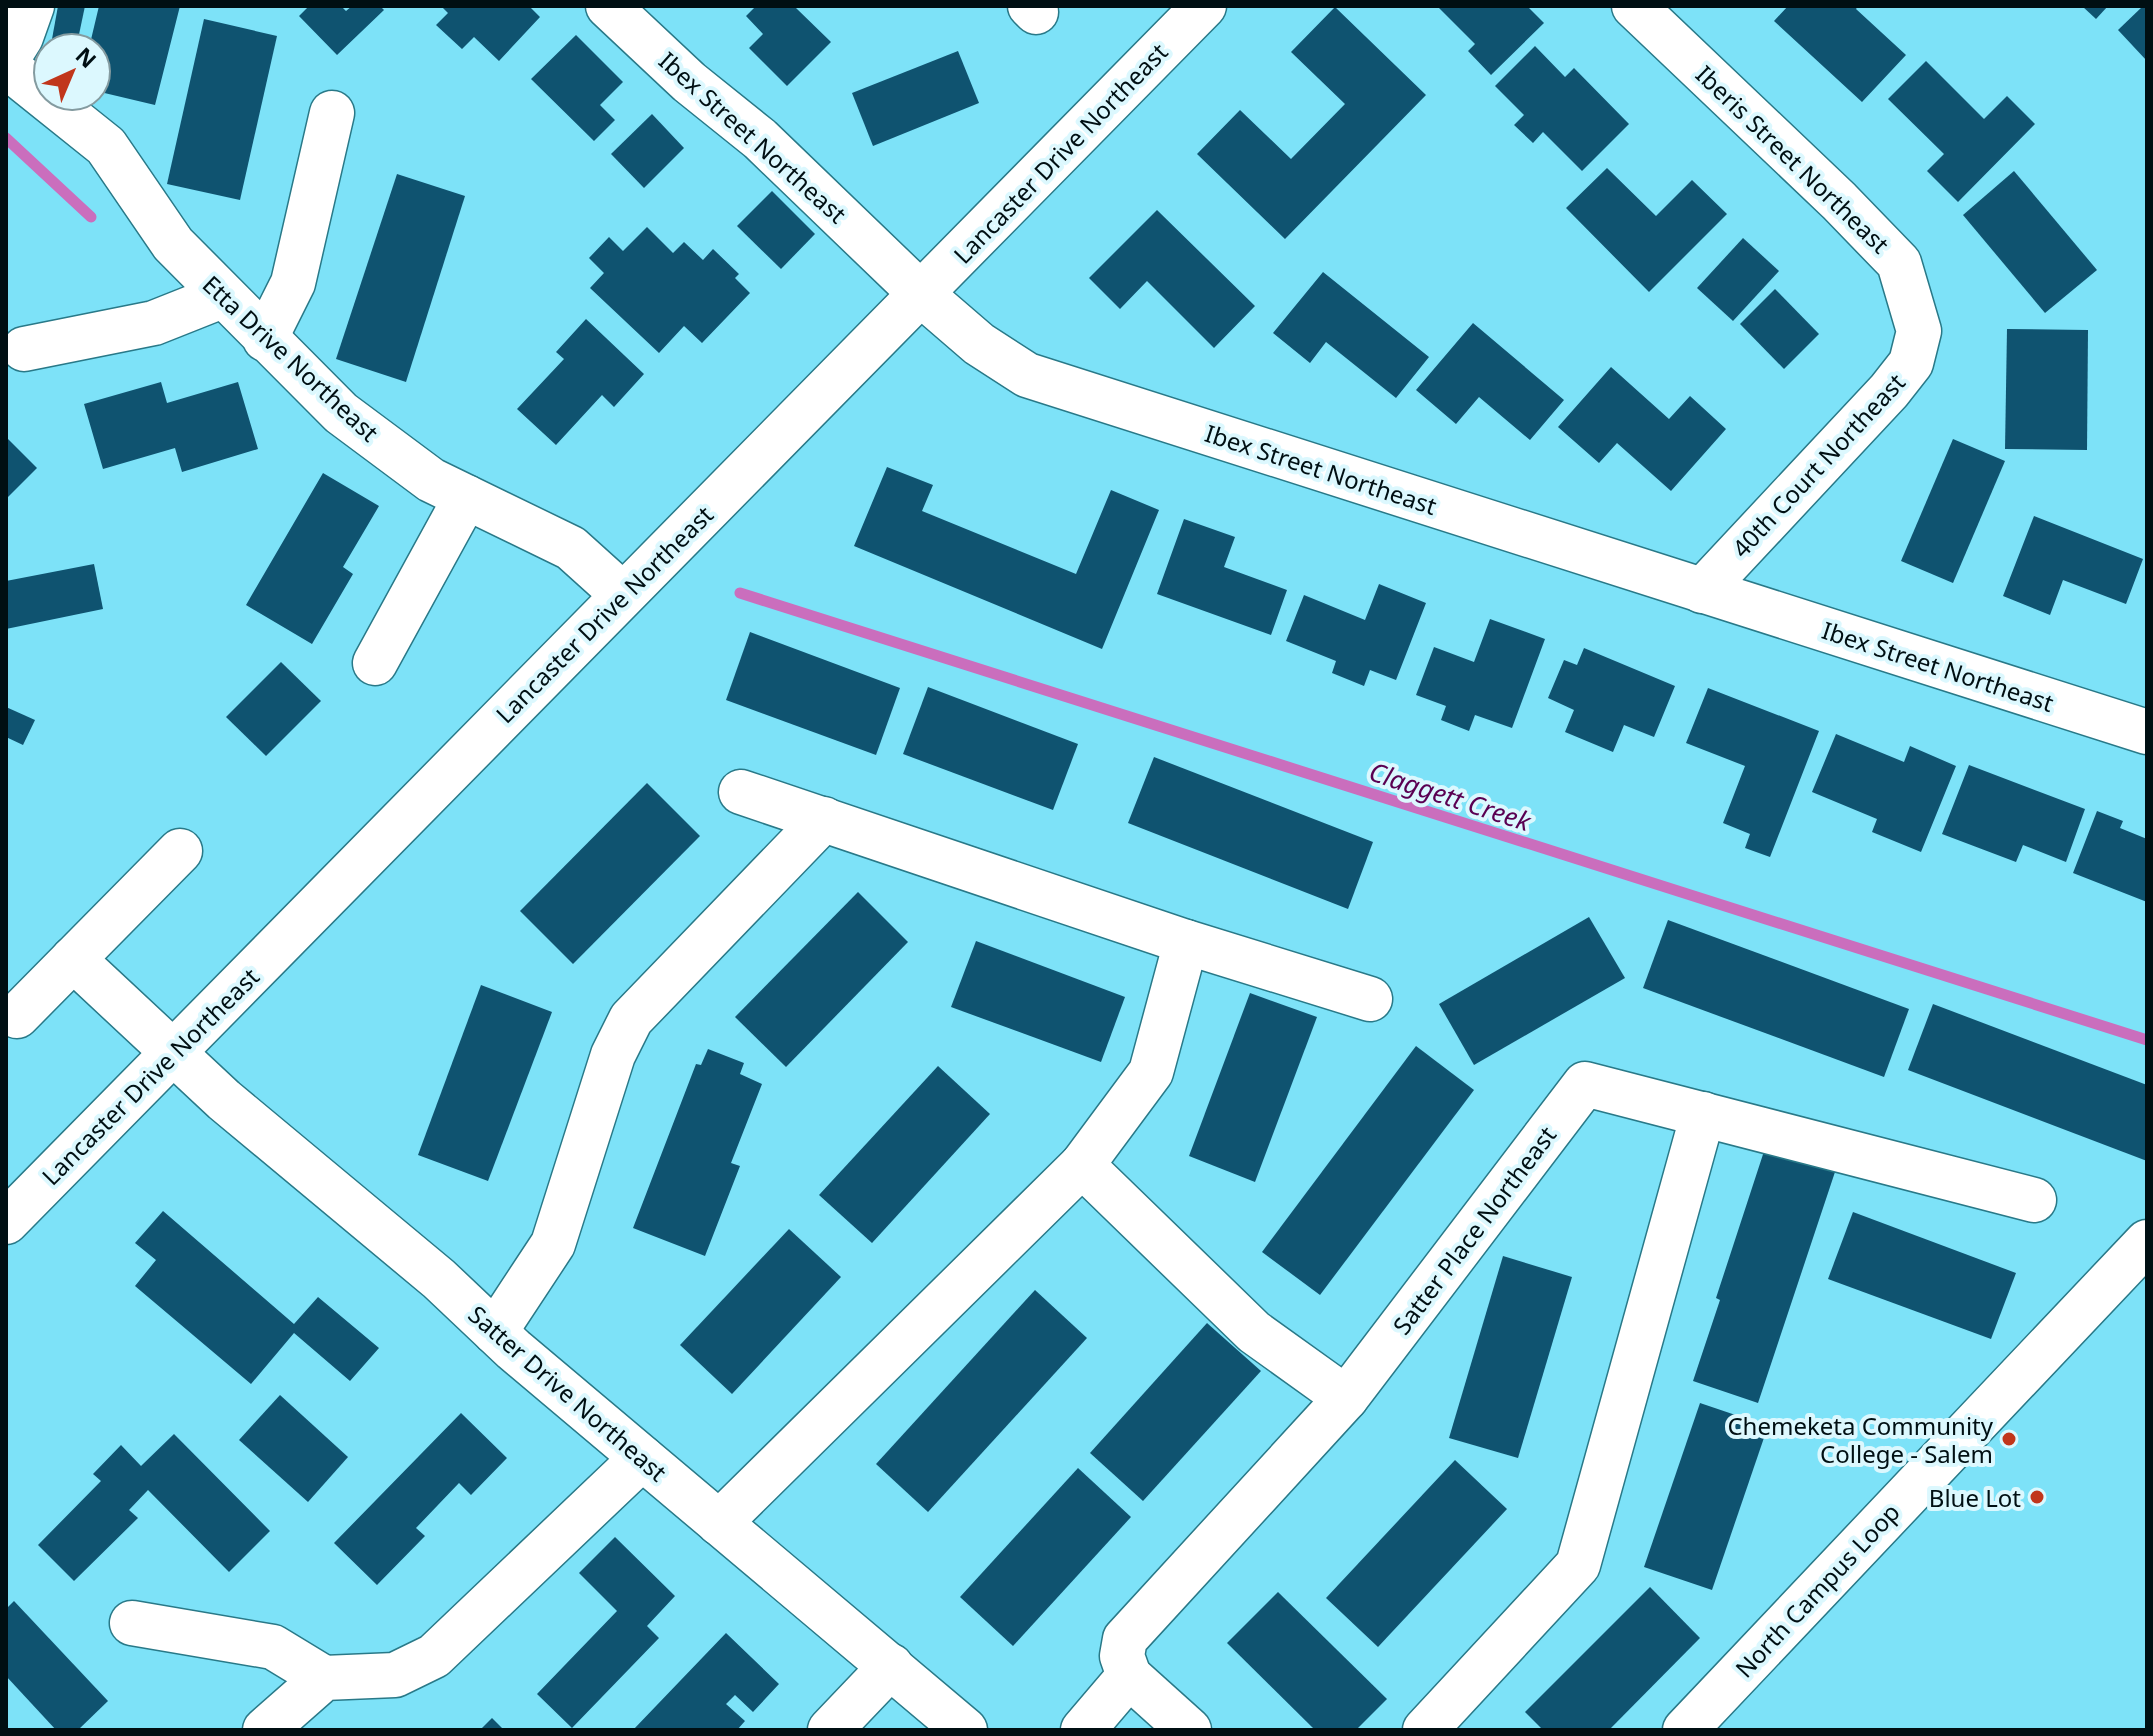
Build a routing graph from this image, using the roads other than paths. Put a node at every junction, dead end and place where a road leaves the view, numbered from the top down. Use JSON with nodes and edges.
{"nodes":[{"id":1,"x":32,"y":6,"type":"edge"},
{"id":2,"x":608,"y":6,"type":"edge"},
{"id":3,"x":1204,"y":6,"type":"edge"},
{"id":4,"x":1634,"y":6,"type":"edge"},
{"id":5,"x":6,"y":64,"type":"edge"},
{"id":6,"x":332,"y":113,"type":"dead end"},
{"id":7,"x":921,"y":294,"type":"junction"},
{"id":8,"x":222,"y":296,"type":"junction"},
{"id":9,"x":1919,"y":331,"type":"joint"},
{"id":10,"x":265,"y":339,"type":"junction"},
{"id":11,"x":24,"y":349,"type":"dead end"},
{"id":12,"x":466,"y":497,"type":"junction"},
{"id":13,"x":1702,"y":591,"type":"junction"},
{"id":14,"x":622,"y":594,"type":"junction"},
{"id":15,"x":375,"y":663,"type":"dead end"},
{"id":16,"x":2147,"y":732,"type":"edge"},
{"id":17,"x":741,"y":792,"type":"dead end"},
{"id":18,"x":824,"y":819,"type":"junction"},
{"id":19,"x":180,"y":851,"type":"dead end"},
{"id":20,"x":1186,"y":942,"type":"junction"},
{"id":21,"x":73,"y":959,"type":"junction"},
{"id":22,"x":1370,"y":999,"type":"dead end"},
{"id":23,"x":17,"y":1016,"type":"dead end"},
{"id":24,"x":172,"y":1054,"type":"junction"},
{"id":25,"x":1703,"y":1114,"type":"junction"},
{"id":26,"x":1082,"y":1165,"type":"junction"},
{"id":27,"x":2034,"y":1200,"type":"dead end"},
{"id":28,"x":6,"y":1222,"type":"edge"},
{"id":29,"x":2147,"y":1242,"type":"edge"},
{"id":30,"x":495,"y":1332,"type":"junction"},
{"id":31,"x":1346,"y":1398,"type":"junction"},
{"id":32,"x":642,"y":1458,"type":"junction"},
{"id":33,"x":719,"y":1523,"type":"junction"},
{"id":34,"x":132,"y":1623,"type":"dead end"},
{"id":35,"x":891,"y":1666,"type":"junction"},
{"id":36,"x":1129,"y":1676,"type":"junction"},
{"id":37,"x":324,"y":1678,"type":"junction"},
{"id":38,"x":265,"y":1730,"type":"edge"},
{"id":39,"x":830,"y":1730,"type":"edge"},
{"id":40,"x":965,"y":1730,"type":"edge"},
{"id":41,"x":1083,"y":1730,"type":"edge"},
{"id":42,"x":1189,"y":1730,"type":"edge"},
{"id":43,"x":1425,"y":1730,"type":"edge"},
{"id":44,"x":1685,"y":1730,"type":"edge"}],
"edges":[{"from":1,"to":5,"type":"street"},
{"from":2,"to":7,"type":"street","name":"Ibex Street Northeast"},
{"from":3,"to":7,"type":"street","name":"Lancaster Drive Northeast"},
{"from":4,"to":9,"type":"street","name":"Iberis Street Northeast"},
{"from":5,"to":8,"type":"street","name":"Etta Drive Northeast"},
{"from":6,"to":10,"type":"street"},
{"from":7,"to":13,"type":"street","name":"Ibex Street Northeast"},
{"from":7,"to":14,"type":"street","name":"Lancaster Drive Northeast"},
{"from":8,"to":10,"type":"street","name":"Etta Drive Northeast"},
{"from":8,"to":11,"type":"street"},
{"from":9,"to":13,"type":"street","name":"40th Court Northeast"},
{"from":10,"to":12,"type":"street","name":"Etta Drive Northeast"},
{"from":12,"to":14,"type":"street","name":"Etta Drive Northeast"},
{"from":12,"to":15,"type":"street"},
{"from":13,"to":16,"type":"street","name":"Ibex Street Northeast"},
{"from":14,"to":24,"type":"street","name":"Lancaster Drive Northeast"},
{"from":17,"to":18,"type":"street"},
{"from":18,"to":20,"type":"street"},
{"from":18,"to":30,"type":"street"},
{"from":19,"to":21,"type":"street"},
{"from":20,"to":22,"type":"street"},
{"from":20,"to":26,"type":"street"},
{"from":21,"to":23,"type":"street"},
{"from":21,"to":24,"type":"street","name":"Satter Drive Northeast"},
{"from":24,"to":28,"type":"street","name":"Lancaster Drive Northeast"},
{"from":24,"to":30,"type":"street","name":"Satter Drive Northeast"},
{"from":25,"to":27,"type":"street","name":"Satter Place Northeast"},
{"from":25,"to":31,"type":"street","name":"Satter Place Northeast"},
{"from":25,"to":43,"type":"street"},
{"from":26,"to":31,"type":"street"},
{"from":26,"to":33,"type":"street"},
{"from":29,"to":44,"type":"street","name":"North Campus Loop"},
{"from":30,"to":32,"type":"street","name":"Satter Drive Northeast"},
{"from":31,"to":36,"type":"street","name":"Satter Place Northeast"},
{"from":32,"to":33,"type":"street","name":"Satter Drive Northeast"},
{"from":32,"to":37,"type":"street"},
{"from":33,"to":35,"type":"street","name":"Satter Drive Northeast"},
{"from":34,"to":37,"type":"street"},
{"from":35,"to":39,"type":"street"},
{"from":35,"to":40,"type":"street","name":"Satter Drive Northeast"},
{"from":36,"to":41,"type":"street"},
{"from":36,"to":42,"type":"street"},
{"from":37,"to":38,"type":"street"}]}
